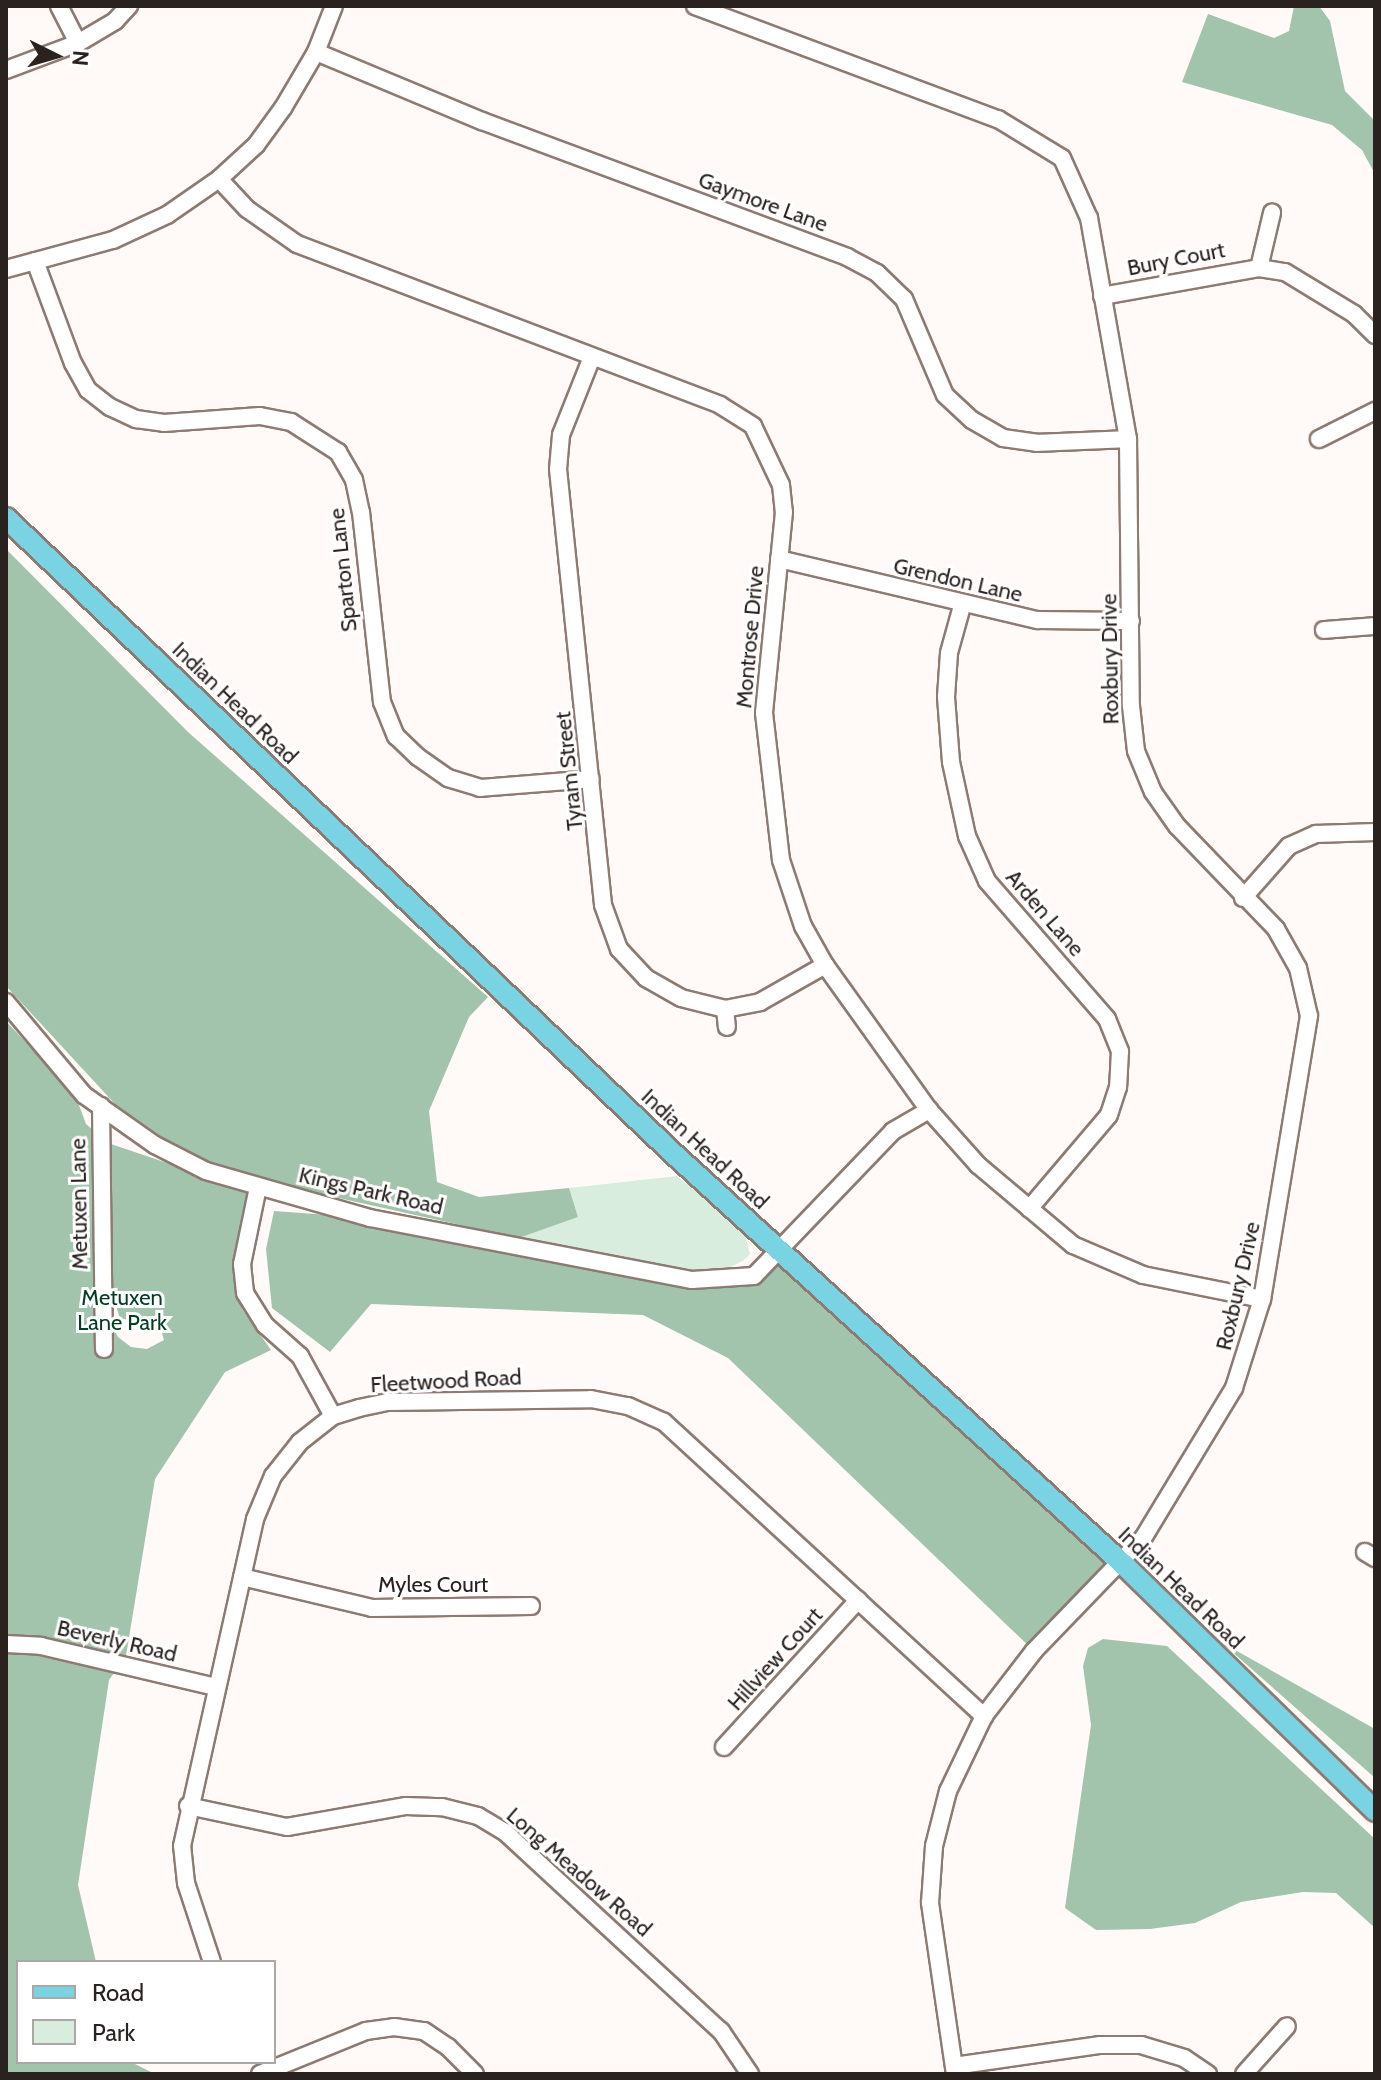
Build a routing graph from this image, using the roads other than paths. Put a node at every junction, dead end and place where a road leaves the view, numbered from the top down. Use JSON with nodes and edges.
{"nodes":[{"id":1,"x":59,"y":6,"type":"edge"},
{"id":2,"x":129,"y":6,"type":"edge"},
{"id":3,"x":334,"y":6,"type":"edge"},
{"id":4,"x":695,"y":6,"type":"edge"},
{"id":5,"x":78,"y":43,"type":"junction"},
{"id":6,"x":316,"y":52,"type":"junction"},
{"id":7,"x":6,"y":70,"type":"edge"},
{"id":8,"x":219,"y":179,"type":"junction"},
{"id":9,"x":1272,"y":213,"type":"dead end"},
{"id":10,"x":35,"y":261,"type":"junction"},
{"id":11,"x":1259,"y":268,"type":"junction"},
{"id":12,"x":6,"y":269,"type":"edge"},
{"id":13,"x":1102,"y":296,"type":"junction"},
{"id":14,"x":1375,"y":335,"type":"edge"},
{"id":15,"x":592,"y":357,"type":"junction"},
{"id":16,"x":1375,"y":411,"type":"edge"},
{"id":17,"x":1128,"y":439,"type":"junction"},
{"id":18,"x":1319,"y":439,"type":"dead end"},
{"id":19,"x":6,"y":518,"type":"edge"},
{"id":20,"x":779,"y":559,"type":"junction"},
{"id":21,"x":962,"y":606,"type":"junction"},
{"id":22,"x":1131,"y":621,"type":"junction"},
{"id":23,"x":1375,"y":626,"type":"edge"},
{"id":24,"x":1324,"y":630,"type":"dead end"},
{"id":25,"x":591,"y":779,"type":"junction"},
{"id":26,"x":1375,"y":832,"type":"edge"},
{"id":27,"x":1243,"y":898,"type":"junction"},
{"id":28,"x":825,"y":965,"type":"junction"},
{"id":29,"x":6,"y":1002,"type":"edge"},
{"id":30,"x":725,"y":1009,"type":"junction"},
{"id":31,"x":727,"y":1027,"type":"dead end"},
{"id":32,"x":101,"y":1106,"type":"junction"},
{"id":33,"x":929,"y":1110,"type":"junction"},
{"id":34,"x":258,"y":1187,"type":"junction"},
{"id":35,"x":1029,"y":1209,"type":"junction"},
{"id":36,"x":781,"y":1251,"type":"junction"},
{"id":37,"x":1262,"y":1299,"type":"junction"},
{"id":38,"x":104,"y":1349,"type":"dead end"},
{"id":39,"x":333,"y":1416,"type":"junction"},
{"id":40,"x":1123,"y":1564,"type":"junction"},
{"id":41,"x":242,"y":1577,"type":"junction"},
{"id":42,"x":858,"y":1600,"type":"junction"},
{"id":43,"x":531,"y":1606,"type":"dead end"},
{"id":44,"x":6,"y":1644,"type":"edge"},
{"id":45,"x":216,"y":1687,"type":"junction"},
{"id":46,"x":984,"y":1716,"type":"junction"},
{"id":47,"x":724,"y":1747,"type":"dead end"},
{"id":48,"x":188,"y":1806,"type":"junction"},
{"id":49,"x":1375,"y":1811,"type":"edge"},
{"id":50,"x":211,"y":1960,"type":"edge"},
{"id":51,"x":1287,"y":2026,"type":"dead end"},
{"id":52,"x":954,"y":2070,"type":"edge"},
{"id":53,"x":259,"y":2074,"type":"edge"},
{"id":54,"x":475,"y":2074,"type":"edge"},
{"id":55,"x":750,"y":2074,"type":"edge"},
{"id":56,"x":1208,"y":2074,"type":"edge"},
{"id":57,"x":1244,"y":2074,"type":"edge"}],
"edges":[{"from":1,"to":5,"type":"street"},
{"from":2,"to":5,"type":"street"},
{"from":3,"to":6,"type":"street"},
{"from":4,"to":13,"type":"street","name":"Roxbury Drive"},
{"from":5,"to":7,"type":"street"},
{"from":6,"to":8,"type":"street"},
{"from":6,"to":17,"type":"street","name":"Gaymore Lane"},
{"from":8,"to":10,"type":"street"},
{"from":8,"to":15,"type":"street","name":"Montrose Drive"},
{"from":9,"to":11,"type":"street"},
{"from":10,"to":12,"type":"street"},
{"from":10,"to":25,"type":"street","name":"Sparton Lane"},
{"from":11,"to":13,"type":"street","name":"Bury Court"},
{"from":11,"to":14,"type":"street"},
{"from":13,"to":17,"type":"street","name":"Roxbury Drive"},
{"from":15,"to":20,"type":"street","name":"Montrose Drive"},
{"from":15,"to":25,"type":"street","name":"Tyram Street"},
{"from":16,"to":18,"type":"street"},
{"from":17,"to":22,"type":"street","name":"Roxbury Drive"},
{"from":19,"to":36,"type":"main road","name":"Indian Head Road"},
{"from":20,"to":21,"type":"street","name":"Grendon Lane"},
{"from":20,"to":28,"type":"street","name":"Montrose Drive"},
{"from":21,"to":22,"type":"street","name":"Grendon Lane"},
{"from":21,"to":35,"type":"street","name":"Arden Lane"},
{"from":22,"to":27,"type":"street","name":"Roxbury Drive"},
{"from":23,"to":24,"type":"street"},
{"from":25,"to":30,"type":"street","name":"Tyram Street"},
{"from":26,"to":27,"type":"street"},
{"from":27,"to":37,"type":"street","name":"Roxbury Drive"},
{"from":28,"to":30,"type":"street","name":"Tyram Street"},
{"from":28,"to":33,"type":"street","name":"Montrose Drive"},
{"from":29,"to":32,"type":"street","name":"Kings Park Road"},
{"from":30,"to":31,"type":"street"},
{"from":32,"to":34,"type":"street","name":"Kings Park Road"},
{"from":32,"to":38,"type":"street","name":"Metuxen Lane"},
{"from":33,"to":35,"type":"street","name":"Montrose Drive"},
{"from":33,"to":36,"type":"street","name":"Kings Park Road"},
{"from":34,"to":36,"type":"street","name":"Kings Park Road"},
{"from":34,"to":39,"type":"street"},
{"from":35,"to":37,"type":"street","name":"Montrose Drive"},
{"from":36,"to":40,"type":"main road","name":"Indian Head Road"},
{"from":37,"to":40,"type":"street","name":"Roxbury Drive"},
{"from":39,"to":41,"type":"street","name":"Fleetwood Road"},
{"from":39,"to":42,"type":"street","name":"Fleetwood Road"},
{"from":40,"to":46,"type":"street","name":"Roxbury Drive"},
{"from":40,"to":49,"type":"main road","name":"Indian Head Road"},
{"from":41,"to":43,"type":"street","name":"Myles Court"},
{"from":41,"to":45,"type":"street","name":"Fleetwood Road"},
{"from":42,"to":46,"type":"street","name":"Fleetwood Road"},
{"from":42,"to":47,"type":"street","name":"Hillview Court"},
{"from":44,"to":45,"type":"street","name":"Beverly Road"},
{"from":45,"to":48,"type":"street","name":"Fleetwood Road"},
{"from":46,"to":52,"type":"street","name":"Roxbury Drive"},
{"from":48,"to":50,"type":"street","name":"Fleetwood Road"},
{"from":48,"to":55,"type":"street","name":"Long Meadow Road"},
{"from":51,"to":57,"type":"street"},
{"from":52,"to":56,"type":"street"},
{"from":53,"to":54,"type":"street"}]}
